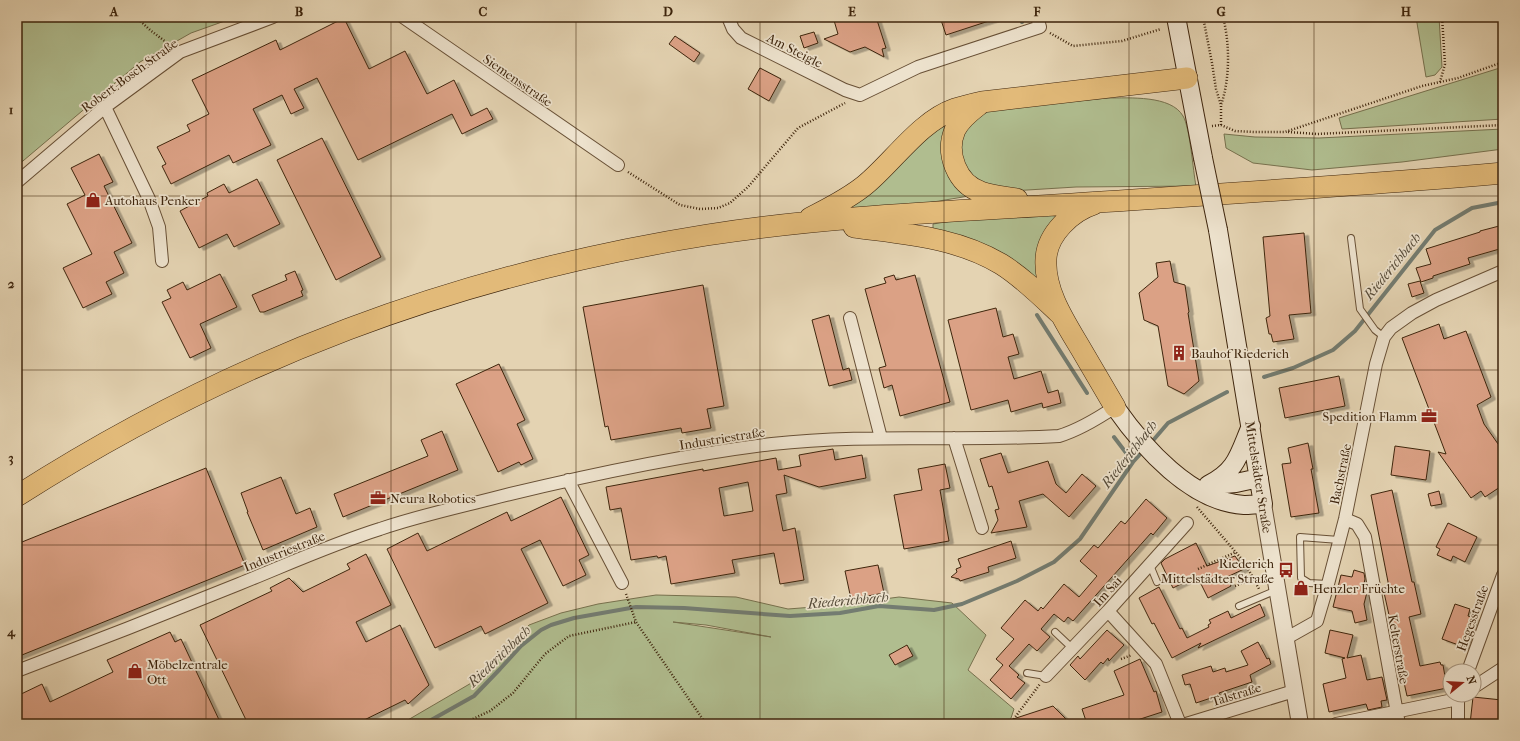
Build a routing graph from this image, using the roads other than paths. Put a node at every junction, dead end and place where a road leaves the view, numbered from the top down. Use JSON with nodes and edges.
{"nodes":[{"id":1,"x":273,"y":17,"type":"edge"},
{"id":2,"x":403,"y":17,"type":"edge"},
{"id":3,"x":728,"y":17,"type":"edge"},
{"id":4,"x":1184,"y":18,"type":"edge"},
{"id":5,"x":1039,"y":22,"type":"edge"},
{"id":6,"x":1187,"y":78,"type":"junction"},
{"id":7,"x":982,"y":102,"type":"junction"},
{"id":8,"x":105,"y":108,"type":"junction"},
{"id":9,"x":618,"y":165,"type":"road end"},
{"id":10,"x":1503,"y":173,"type":"edge"},
{"id":11,"x":17,"y":182,"type":"edge"},
{"id":12,"x":1100,"y":202,"type":"junction"},
{"id":13,"x":1050,"y":205,"type":"junction"},
{"id":14,"x":819,"y":222,"type":"junction"},
{"id":15,"x":798,"y":224,"type":"junction"},
{"id":16,"x":1351,"y":238,"type":"dead end"},
{"id":17,"x":162,"y":261,"type":"dead end"},
{"id":18,"x":1503,"y":271,"type":"edge"},
{"id":19,"x":1059,"y":313,"type":"junction"},
{"id":20,"x":850,"y":318,"type":"dead end"},
{"id":21,"x":1380,"y":334,"type":"junction"},
{"id":22,"x":1115,"y":407,"type":"junction"},
{"id":23,"x":1251,"y":426,"type":"junction"},
{"id":24,"x":881,"y":438,"type":"junction"},
{"id":25,"x":954,"y":438,"type":"junction"},
{"id":26,"x":1259,"y":478,"type":"junction"},
{"id":27,"x":568,"y":480,"type":"junction"},
{"id":28,"x":1186,"y":481,"type":"junction"},
{"id":29,"x":1208,"y":485,"type":"junction"},
{"id":30,"x":17,"y":496,"type":"edge"},
{"id":31,"x":1263,"y":504,"type":"junction"},
{"id":32,"x":1345,"y":519,"type":"junction"},
{"id":33,"x":1187,"y":523,"type":"dead end"},
{"id":34,"x":982,"y":528,"type":"dead end"},
{"id":35,"x":1339,"y":540,"type":"junction"},
{"id":36,"x":1150,"y":565,"type":"junction"},
{"id":37,"x":1503,"y":575,"type":"edge"},
{"id":38,"x":1157,"y":582,"type":"dead end"},
{"id":39,"x":622,"y":583,"type":"dead end"},
{"id":40,"x":1328,"y":584,"type":"junction"},
{"id":41,"x":1277,"y":590,"type":"junction"},
{"id":42,"x":1239,"y":606,"type":"dead end"},
{"id":43,"x":1108,"y":611,"type":"junction"},
{"id":44,"x":1055,"y":632,"type":"dead end"},
{"id":45,"x":1285,"y":639,"type":"junction"},
{"id":46,"x":1072,"y":648,"type":"junction"},
{"id":47,"x":1471,"y":663,"type":"edge"},
{"id":48,"x":1503,"y":668,"type":"edge"},
{"id":49,"x":17,"y":671,"type":"edge"},
{"id":50,"x":1026,"y":673,"type":"dead end"},
{"id":51,"x":1046,"y":676,"type":"joint"},
{"id":52,"x":1482,"y":682,"type":"edge"},
{"id":53,"x":1294,"y":691,"type":"junction"},
{"id":54,"x":1442,"y":700,"type":"edge"},
{"id":55,"x":1460,"y":703,"type":"edge"},
{"id":56,"x":1396,"y":712,"type":"junction"},
{"id":57,"x":1180,"y":724,"type":"edge"},
{"id":58,"x":1186,"y":724,"type":"edge"},
{"id":59,"x":1300,"y":724,"type":"edge"},
{"id":60,"x":1336,"y":724,"type":"edge"},
{"id":61,"x":1399,"y":724,"type":"edge"},
{"id":62,"x":1458,"y":724,"type":"edge"}],
"edges":[{"from":1,"to":8,"type":"street","name":"Robert-Bosch-Straße"},
{"from":2,"to":9,"type":"street","name":"Siemensstraße"},
{"from":3,"to":5,"type":"street","name":"Am Steigle"},
{"from":4,"to":6,"type":"main road","name":"Mittelstädter Straße"},
{"from":6,"to":7,"type":"highway"},
{"from":6,"to":23,"type":"main road","name":"Mittelstädter Straße","bridge":true},
{"from":7,"to":13,"type":"highway"},
{"from":7,"to":15,"type":"highway"},
{"from":8,"to":11,"type":"street","name":"Robert-Bosch-Straße"},
{"from":8,"to":17,"type":"street"},
{"from":10,"to":12,"type":"highway"},
{"from":12,"to":13,"type":"highway"},
{"from":12,"to":19,"type":"highway"},
{"from":13,"to":14,"type":"highway"},
{"from":14,"to":15,"type":"highway"},
{"from":14,"to":19,"type":"highway"},
{"from":15,"to":30,"type":"highway"},
{"from":16,"to":21,"type":"lane"},
{"from":18,"to":21,"type":"street","name":"Bachstraße"},
{"from":19,"to":22,"type":"highway"},
{"from":20,"to":24,"type":"street"},
{"from":21,"to":32,"type":"street","name":"Bachstraße"},
{"from":22,"to":25,"type":"street","name":"Industriestraße"},
{"from":22,"to":28,"type":"main road"},
{"from":23,"to":26,"type":"main road","name":"Mittelstädter Straße"},
{"from":23,"to":29,"type":"main road"},
{"from":24,"to":25,"type":"street","name":"Industriestraße"},
{"from":24,"to":27,"type":"street","name":"Industriestraße"},
{"from":25,"to":34,"type":"street"},
{"from":26,"to":29,"type":"main road"},
{"from":26,"to":31,"type":"main road","name":"Mittelstädter Straße"},
{"from":27,"to":39,"type":"street"},
{"from":27,"to":49,"type":"street","name":"Industriestraße"},
{"from":28,"to":29,"type":"main road"},
{"from":28,"to":31,"type":"main road"},
{"from":31,"to":41,"type":"street","name":"Mittelstädter Straße"},
{"from":32,"to":35,"type":"street","name":"Bachstraße"},
{"from":32,"to":56,"type":"street","name":"Kelterstraße"},
{"from":33,"to":36,"type":"street","name":"Im Sai"},
{"from":35,"to":40,"type":"street","name":"Bachstraße"},
{"from":35,"to":40,"type":"lane"},
{"from":36,"to":38,"type":"lane"},
{"from":36,"to":43,"type":"street","name":"Im Sai"},
{"from":37,"to":47,"type":"street","name":"Hegesstraße"},
{"from":40,"to":45,"type":"street","name":"Bachstraße"},
{"from":41,"to":42,"type":"lane"},
{"from":41,"to":45,"type":"street","name":"Mittelstädter Straße"},
{"from":43,"to":46,"type":"street","name":"Im Sai"},
{"from":43,"to":57,"type":"street"},
{"from":44,"to":46,"type":"lane"},
{"from":45,"to":53,"type":"street","name":"Mittelstädter Straße"},
{"from":46,"to":51,"type":"street","name":"Im Sai"},
{"from":48,"to":52,"type":"street"},
{"from":50,"to":51,"type":"lane"},
{"from":53,"to":58,"type":"street","name":"Talstraße"},
{"from":53,"to":59,"type":"street","name":"Mittelstädter Straße"},
{"from":54,"to":56,"type":"street"},
{"from":55,"to":62,"type":"street"},
{"from":56,"to":60,"type":"street"},
{"from":56,"to":61,"type":"street","name":"Kelterstraße"}]}
